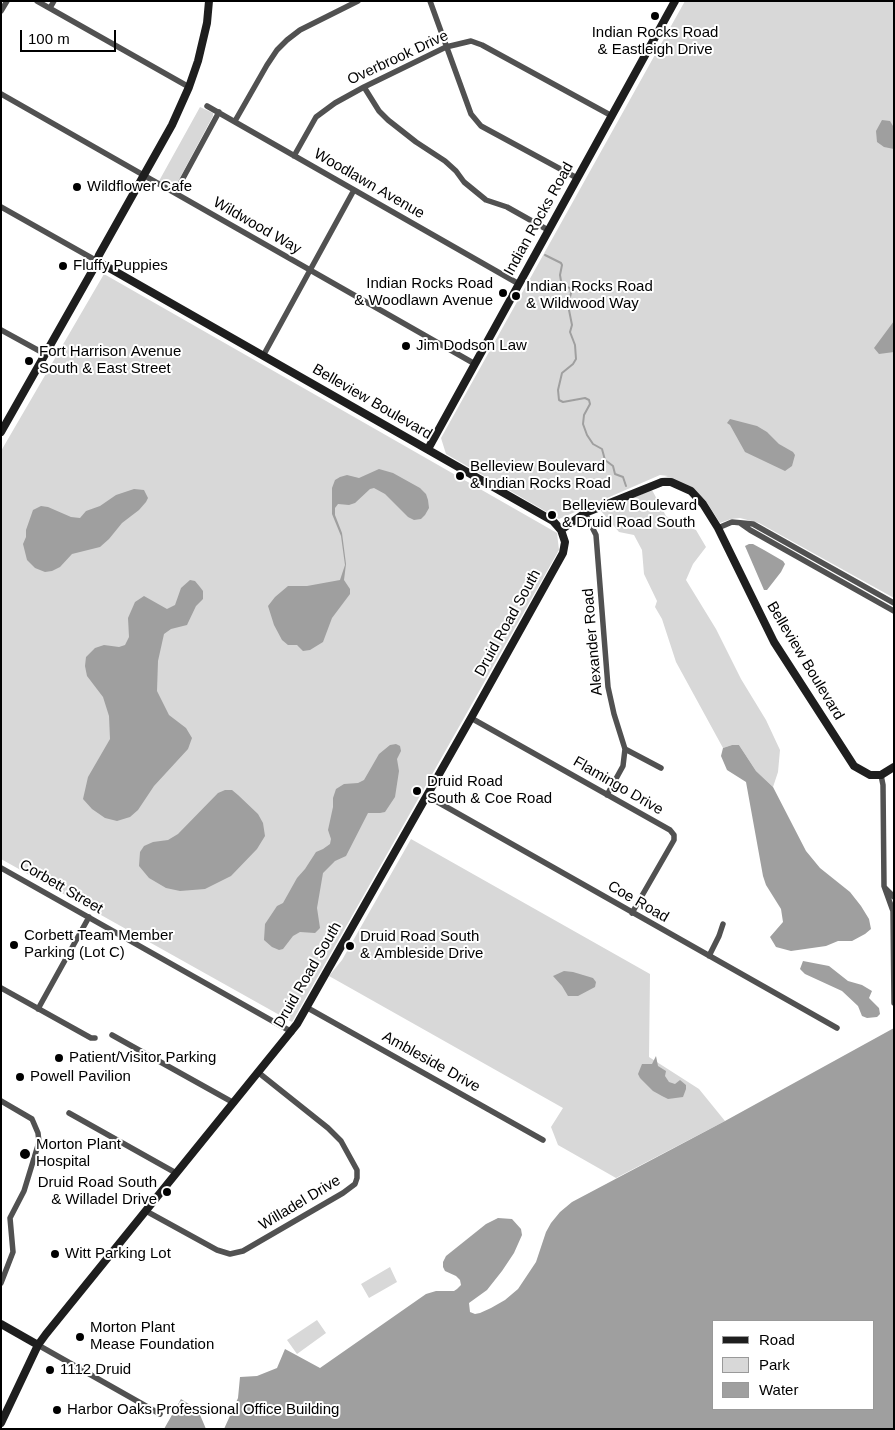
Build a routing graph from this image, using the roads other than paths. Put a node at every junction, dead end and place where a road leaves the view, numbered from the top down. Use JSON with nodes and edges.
{"nodes":[{"id":1,"x":7,"y":1,"type":"edge"},
{"id":2,"x":38,"y":1,"type":"edge"},
{"id":3,"x":54,"y":1,"type":"edge"},
{"id":4,"x":210,"y":1,"type":"edge"},
{"id":5,"x":358,"y":1,"type":"edge"},
{"id":6,"x":430,"y":1,"type":"edge"},
{"id":7,"x":675,"y":1,"type":"edge"},
{"id":8,"x":50,"y":8,"type":"junction"},
{"id":9,"x":1,"y":11,"type":"edge"},
{"id":10,"x":446,"y":47,"type":"junction"},
{"id":11,"x":364,"y":87,"type":"junction"},
{"id":12,"x":189,"y":88,"type":"junction"},
{"id":13,"x":1,"y":94,"type":"edge"},
{"id":14,"x":207,"y":106,"type":"dead end"},
{"id":15,"x":219,"y":112,"type":"junction"},
{"id":16,"x":612,"y":116,"type":"junction"},
{"id":17,"x":235,"y":121,"type":"junction"},
{"id":18,"x":294,"y":156,"type":"junction"},
{"id":19,"x":144,"y":176,"type":"junction"},
{"id":20,"x":577,"y":178,"type":"junction"},
{"id":21,"x":354,"y":190,"type":"junction"},
{"id":22,"x":175,"y":193,"type":"junction"},
{"id":23,"x":1,"y":207,"type":"edge"},
{"id":24,"x":548,"y":230,"type":"junction"},
{"id":25,"x":97,"y":261,"type":"junction"},
{"id":26,"x":310,"y":270,"type":"junction"},
{"id":27,"x":519,"y":284,"type":"junction"},
{"id":28,"x":1,"y":330,"type":"edge"},
{"id":29,"x":44,"y":354,"type":"junction"},
{"id":30,"x":263,"y":356,"type":"junction"},
{"id":31,"x":475,"y":364,"type":"junction"},
{"id":32,"x":1,"y":432,"type":"edge"},
{"id":33,"x":428,"y":449,"type":"junction"},
{"id":34,"x":585,"y":513,"type":"junction"},
{"id":35,"x":740,"y":523,"type":"junction"},
{"id":36,"x":718,"y":528,"type":"junction"},
{"id":37,"x":561,"y":530,"type":"junction"},
{"id":38,"x":894,"y":603,"type":"edge"},
{"id":39,"x":894,"y":611,"type":"edge"},
{"id":40,"x":471,"y":718,"type":"junction"},
{"id":41,"x":625,"y":749,"type":"junction"},
{"id":42,"x":894,"y":767,"type":"edge"},
{"id":43,"x":661,"y":768,"type":"dead end"},
{"id":44,"x":881,"y":775,"type":"junction"},
{"id":45,"x":607,"y":795,"type":"junction"},
{"id":46,"x":427,"y":796,"type":"junction"},
{"id":47,"x":1,"y":868,"type":"edge"},
{"id":48,"x":884,"y":886,"type":"junction"},
{"id":49,"x":894,"y":897,"type":"edge"},
{"id":50,"x":893,"y":910,"type":"edge"},
{"id":51,"x":632,"y":913,"type":"junction"},
{"id":52,"x":89,"y":917,"type":"junction"},
{"id":53,"x":723,"y":924,"type":"dead end"},
{"id":54,"x":709,"y":956,"type":"junction"},
{"id":55,"x":1,"y":988,"type":"edge"},
{"id":56,"x":894,"y":1003,"type":"edge"},
{"id":57,"x":306,"y":1007,"type":"junction"},
{"id":58,"x":38,"y":1009,"type":"junction"},
{"id":59,"x":837,"y":1028,"type":"dead end"},
{"id":60,"x":292,"y":1032,"type":"junction"},
{"id":61,"x":112,"y":1035,"type":"dead end"},
{"id":62,"x":95,"y":1038,"type":"dead end"},
{"id":63,"x":259,"y":1073,"type":"junction"},
{"id":64,"x":1,"y":1101,"type":"edge"},
{"id":65,"x":234,"y":1103,"type":"junction"},
{"id":66,"x":69,"y":1113,"type":"dead end"},
{"id":67,"x":543,"y":1140,"type":"dead end"},
{"id":68,"x":176,"y":1173,"type":"junction"},
{"id":69,"x":146,"y":1211,"type":"junction"},
{"id":70,"x":1,"y":1283,"type":"edge"},
{"id":71,"x":1,"y":1324,"type":"edge"},
{"id":72,"x":38,"y":1345,"type":"junction"},
{"id":73,"x":160,"y":1414,"type":"dead end"},
{"id":74,"x":1,"y":1423,"type":"edge"}],
"edges":[{"from":1,"to":9,"type":"street"},
{"from":2,"to":8,"type":"street"},
{"from":3,"to":8,"type":"street"},
{"from":4,"to":12,"type":"street"},
{"from":5,"to":17,"type":"street"},
{"from":6,"to":10,"type":"street"},
{"from":7,"to":16,"type":"street","name":"Indian Rocks Road"},
{"from":8,"to":12,"type":"street"},
{"from":10,"to":11,"type":"street","name":"Overbrook Drive"},
{"from":10,"to":16,"type":"street","name":"Overbrook Drive"},
{"from":10,"to":20,"type":"street"},
{"from":11,"to":18,"type":"street","name":"Overbrook Drive"},
{"from":11,"to":24,"type":"street"},
{"from":12,"to":19,"type":"street"},
{"from":13,"to":19,"type":"street","name":"Wildwood Way"},
{"from":14,"to":15,"type":"street","name":"Woodlawn Avenue"},
{"from":15,"to":17,"type":"street","name":"Woodlawn Avenue"},
{"from":15,"to":22,"type":"street"},
{"from":16,"to":20,"type":"street","name":"Indian Rocks Road"},
{"from":17,"to":18,"type":"street","name":"Woodlawn Avenue"},
{"from":18,"to":21,"type":"street","name":"Woodlawn Avenue"},
{"from":19,"to":22,"type":"street","name":"Wildwood Way"},
{"from":19,"to":25,"type":"street"},
{"from":20,"to":24,"type":"street","name":"Indian Rocks Road"},
{"from":21,"to":26,"type":"street"},
{"from":21,"to":27,"type":"street","name":"Woodlawn Avenue"},
{"from":22,"to":26,"type":"street","name":"Wildwood Way"},
{"from":23,"to":25,"type":"street","name":"Belleview Boulevard"},
{"from":24,"to":27,"type":"street","name":"Indian Rocks Road"},
{"from":25,"to":29,"type":"street"},
{"from":25,"to":30,"type":"street","name":"Belleview Boulevard"},
{"from":26,"to":30,"type":"street"},
{"from":26,"to":31,"type":"street","name":"Wildwood Way"},
{"from":27,"to":31,"type":"street","name":"Indian Rocks Road"},
{"from":28,"to":29,"type":"street"},
{"from":29,"to":32,"type":"street"},
{"from":30,"to":33,"type":"street","name":"Belleview Boulevard"},
{"from":31,"to":33,"type":"street","name":"Indian Rocks Road"},
{"from":33,"to":37,"type":"street","name":"Belleview Boulevard"},
{"from":34,"to":36,"type":"street","name":"Belleview Boulevard"},
{"from":34,"to":37,"type":"street","name":"Belleview Boulevard"},
{"from":34,"to":41,"type":"street","name":"Alexander Road"},
{"from":35,"to":36,"type":"street"},
{"from":35,"to":38,"type":"street"},
{"from":35,"to":39,"type":"street"},
{"from":36,"to":44,"type":"street","name":"Belleview Boulevard"},
{"from":37,"to":40,"type":"street","name":"Druid Road South"},
{"from":40,"to":45,"type":"street","name":"Flamingo Drive"},
{"from":40,"to":46,"type":"street","name":"Druid Road South"},
{"from":41,"to":43,"type":"street"},
{"from":41,"to":45,"type":"street","name":"Alexander Road"},
{"from":42,"to":44,"type":"street"},
{"from":44,"to":48,"type":"street"},
{"from":45,"to":51,"type":"street","name":"Flamingo Drive"},
{"from":46,"to":51,"type":"street","name":"Coe Road"},
{"from":46,"to":57,"type":"street","name":"Druid Road South"},
{"from":47,"to":52,"type":"street","name":"Corbett Street"},
{"from":48,"to":49,"type":"street"},
{"from":48,"to":50,"type":"street"},
{"from":50,"to":56,"type":"street"},
{"from":51,"to":54,"type":"street","name":"Coe Road"},
{"from":52,"to":58,"type":"street"},
{"from":52,"to":60,"type":"street","name":"Corbett Street"},
{"from":53,"to":54,"type":"street"},
{"from":54,"to":59,"type":"street","name":"Coe Road"},
{"from":55,"to":58,"type":"street"},
{"from":57,"to":60,"type":"street","name":"Druid Road South"},
{"from":57,"to":67,"type":"street","name":"Ambleside Drive"},
{"from":58,"to":62,"type":"street"},
{"from":60,"to":63,"type":"street","name":"Druid Road South"},
{"from":61,"to":65,"type":"street"},
{"from":63,"to":65,"type":"street","name":"Druid Road South"},
{"from":63,"to":69,"type":"street","name":"Willadel Drive"},
{"from":64,"to":70,"type":"street"},
{"from":65,"to":68,"type":"street","name":"Druid Road South"},
{"from":66,"to":68,"type":"street"},
{"from":68,"to":69,"type":"street","name":"Druid Road South"},
{"from":69,"to":72,"type":"street","name":"Druid Road South"},
{"from":71,"to":72,"type":"street"},
{"from":72,"to":73,"type":"street"},
{"from":72,"to":74,"type":"street","name":"Druid Road South"}]}
